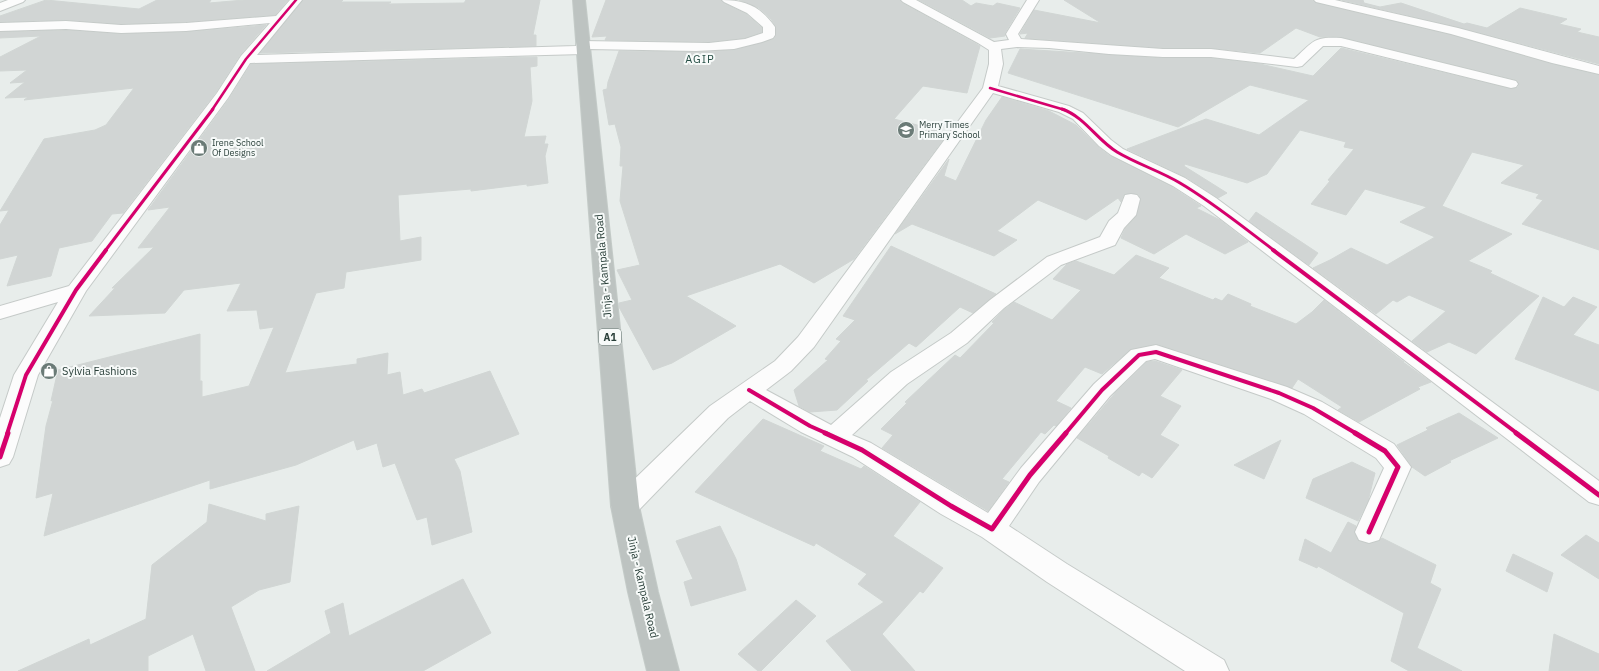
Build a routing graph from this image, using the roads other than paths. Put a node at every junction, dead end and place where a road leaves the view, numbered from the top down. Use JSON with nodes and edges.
{"nodes":[{"id":1,"x":19,"y":0,"type":"edge"},
{"id":2,"x":296,"y":0,"type":"edge"},
{"id":3,"x":579,"y":0,"type":"edge"},
{"id":4,"x":728,"y":0,"type":"edge"},
{"id":5,"x":906,"y":0,"type":"edge"},
{"id":6,"x":1033,"y":0,"type":"edge"},
{"id":7,"x":1320,"y":0,"type":"edge"},
{"id":8,"x":0,"y":7,"type":"edge"},
{"id":9,"x":278,"y":19,"type":"junction"},
{"id":10,"x":0,"y":27,"type":"edge"},
{"id":11,"x":1017,"y":43,"type":"junction"},
{"id":12,"x":990,"y":46,"type":"junction"},
{"id":13,"x":583,"y":48,"type":"junction"},
{"id":14,"x":246,"y":59,"type":"junction"},
{"id":15,"x":1599,"y":70,"type":"edge"},
{"id":16,"x":1511,"y":84,"type":"dead end"},
{"id":17,"x":990,"y":88,"type":"junction"},
{"id":18,"x":1131,"y":199,"type":"dead end"},
{"id":19,"x":76,"y":290,"type":"junction"},
{"id":20,"x":0,"y":313,"type":"edge"},
{"id":21,"x":750,"y":390,"type":"junction"},
{"id":22,"x":834,"y":437,"type":"junction"},
{"id":23,"x":0,"y":457,"type":"edge"},
{"id":24,"x":1599,"y":495,"type":"edge"},
{"id":25,"x":625,"y":506,"type":"junction"},
{"id":26,"x":992,"y":529,"type":"junction"},
{"id":27,"x":1369,"y":532,"type":"dead end"},
{"id":28,"x":663,"y":671,"type":"edge"},
{"id":29,"x":1213,"y":671,"type":"edge"}],
"edges":[{"from":1,"to":8,"type":"street"},
{"from":2,"to":9,"type":"street"},
{"from":3,"to":13,"type":"highway","name":"Jinja - Kampala Road","number":"A1"},
{"from":4,"to":13,"type":"street"},
{"from":5,"to":12,"type":"street"},
{"from":6,"to":11,"type":"street"},
{"from":7,"to":15,"type":"street"},
{"from":9,"to":10,"type":"street"},
{"from":9,"to":14,"type":"street"},
{"from":11,"to":12,"type":"street"},
{"from":11,"to":16,"type":"street"},
{"from":12,"to":17,"type":"street"},
{"from":13,"to":14,"type":"street"},
{"from":13,"to":25,"type":"highway","name":"Jinja - Kampala Road","number":"A1"},
{"from":14,"to":19,"type":"street"},
{"from":17,"to":21,"type":"street"},
{"from":17,"to":24,"type":"street"},
{"from":18,"to":22,"type":"street"},
{"from":19,"to":20,"type":"street"},
{"from":19,"to":23,"type":"street"},
{"from":21,"to":22,"type":"street"},
{"from":21,"to":25,"type":"street"},
{"from":22,"to":26,"type":"street"},
{"from":25,"to":28,"type":"highway","name":"Jinja - Kampala Road","number":"A1"},
{"from":26,"to":27,"type":"street"},
{"from":26,"to":29,"type":"street"}]}
